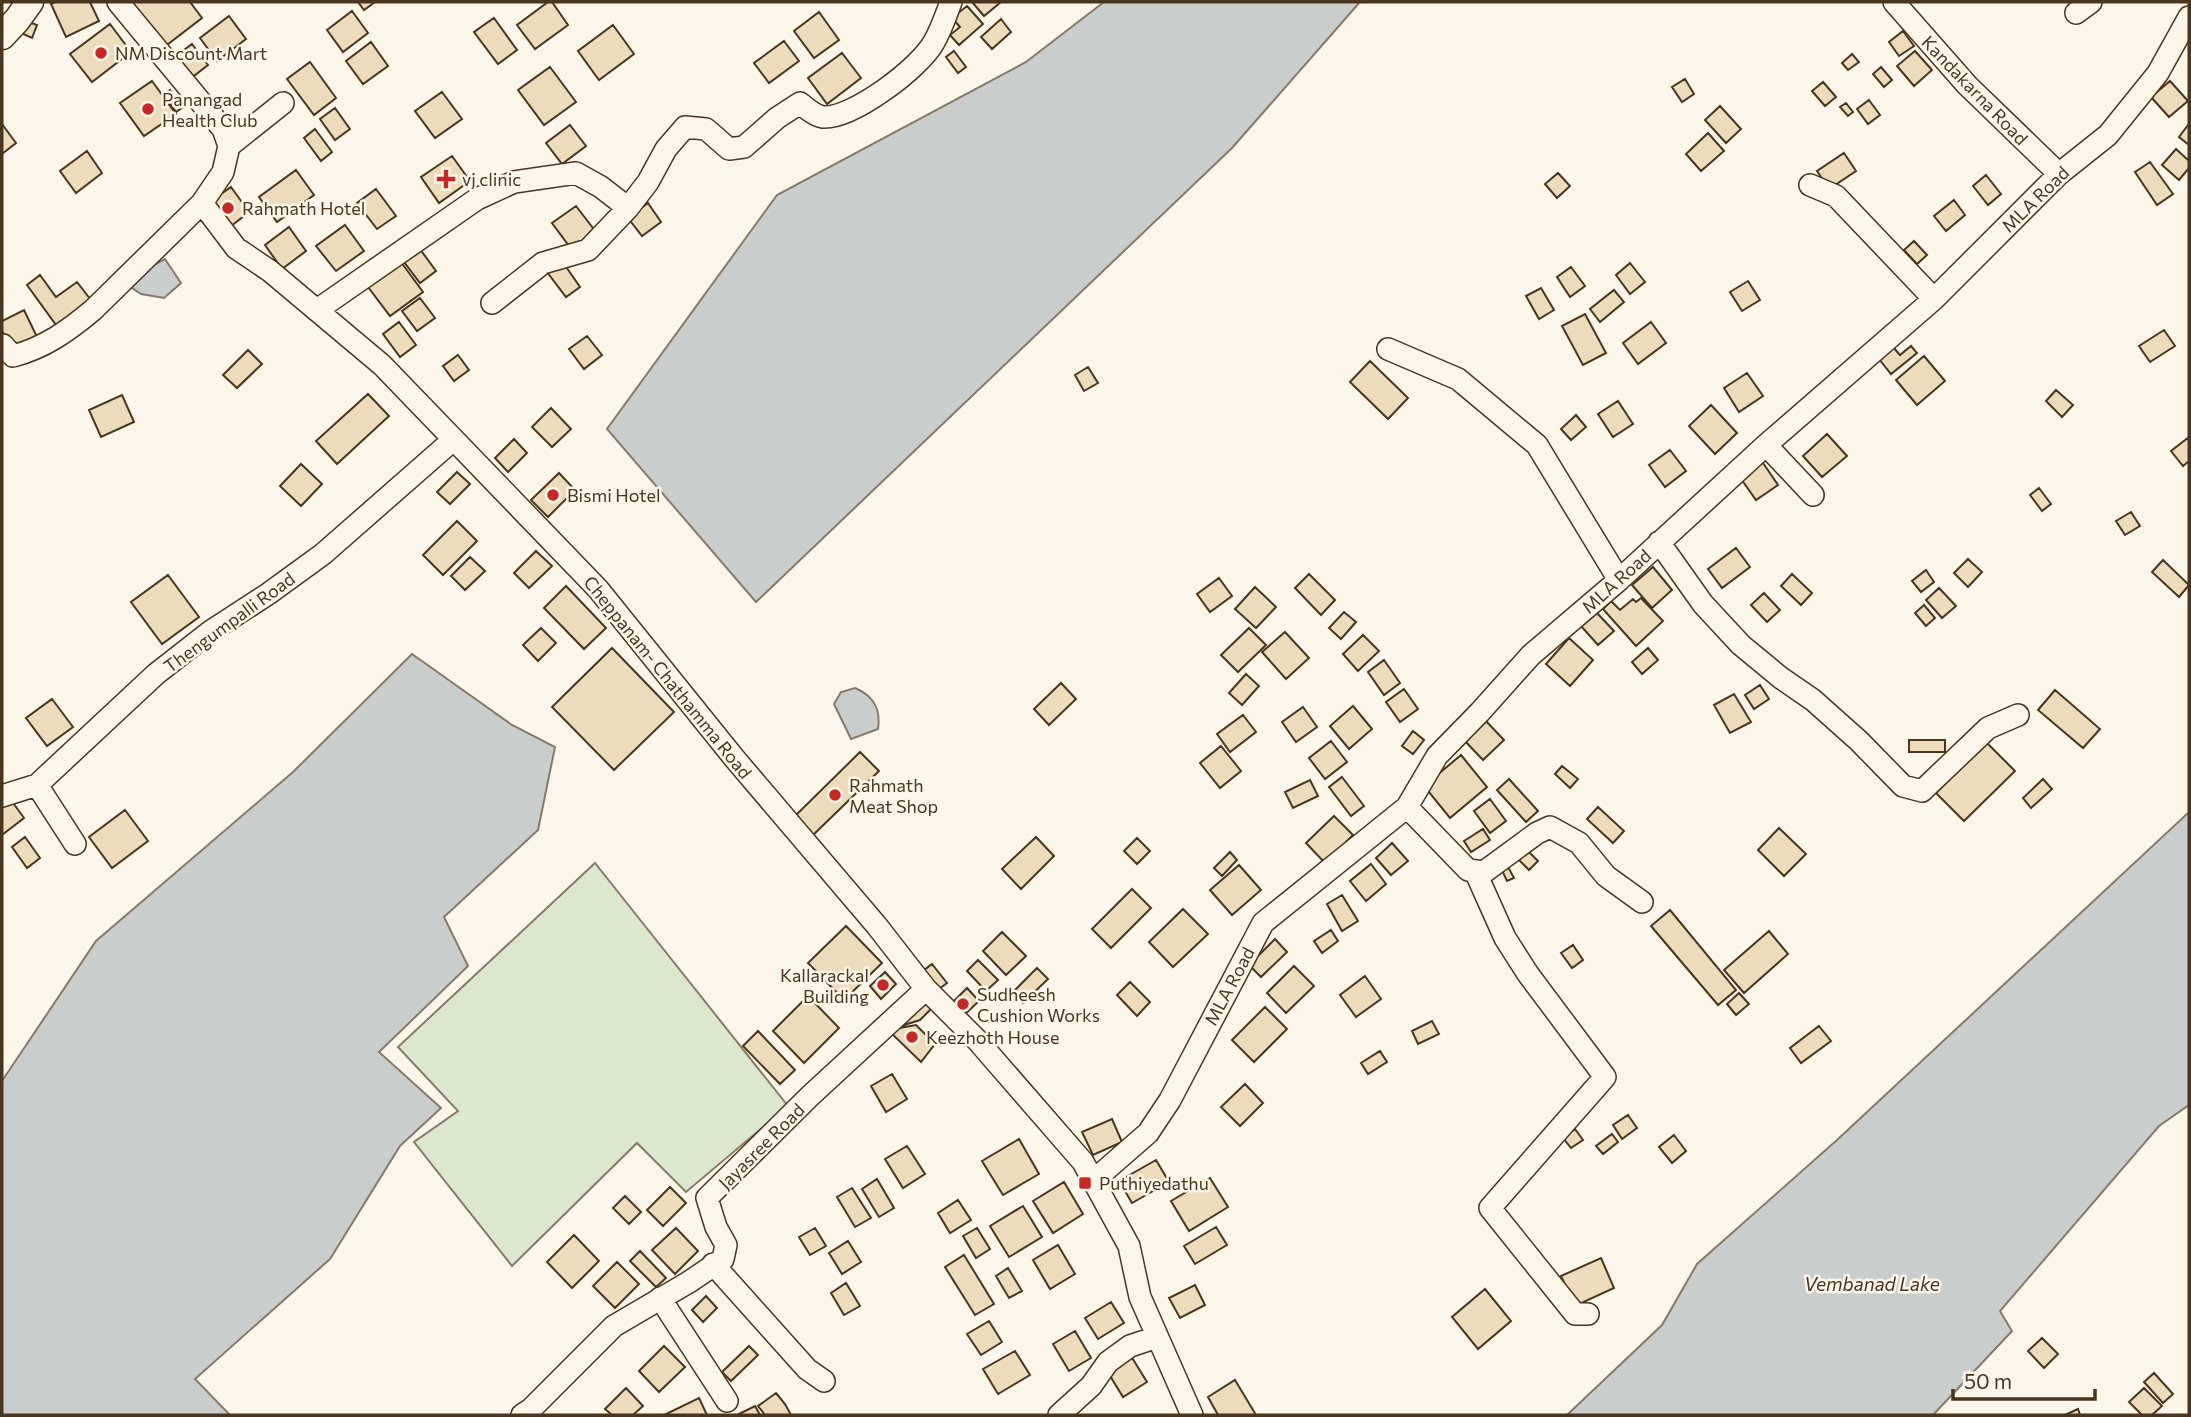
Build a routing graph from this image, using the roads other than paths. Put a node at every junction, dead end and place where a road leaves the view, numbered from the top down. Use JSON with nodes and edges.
{"nodes":[{"id":1,"x":30,"y":2,"type":"edge"},
{"id":2,"x":118,"y":2,"type":"edge"},
{"id":3,"x":951,"y":2,"type":"edge"},
{"id":4,"x":1894,"y":2,"type":"edge"},
{"id":5,"x":2189,"y":17,"type":"edge"},
{"id":6,"x":2,"y":36,"type":"edge"},
{"id":7,"x":283,"y":103,"type":"dead end"},
{"id":8,"x":229,"y":146,"type":"junction"},
{"id":9,"x":2059,"y":174,"type":"junction"},
{"id":10,"x":1810,"y":185,"type":"dead end"},
{"id":11,"x":202,"y":203,"type":"junction"},
{"id":12,"x":628,"y":208,"type":"junction"},
{"id":13,"x":1934,"y":299,"type":"junction"},
{"id":14,"x":492,"y":303,"type":"dead end"},
{"id":15,"x":317,"y":310,"type":"junction"},
{"id":16,"x":3,"y":345,"type":"edge"},
{"id":17,"x":1388,"y":349,"type":"dead end"},
{"id":18,"x":453,"y":440,"type":"junction"},
{"id":19,"x":1766,"y":445,"type":"junction"},
{"id":20,"x":1812,"y":495,"type":"dead end"},
{"id":21,"x":1659,"y":542,"type":"junction"},
{"id":22,"x":1619,"y":580,"type":"junction"},
{"id":23,"x":2018,"y":715,"type":"dead end"},
{"id":24,"x":37,"y":785,"type":"junction"},
{"id":25,"x":2,"y":796,"type":"edge"},
{"id":26,"x":1407,"y":807,"type":"junction"},
{"id":27,"x":75,"y":844,"type":"dead end"},
{"id":28,"x":1475,"y":871,"type":"junction"},
{"id":29,"x":1642,"y":902,"type":"dead end"},
{"id":30,"x":926,"y":989,"type":"junction"},
{"id":31,"x":1093,"y":1181,"type":"junction"},
{"id":32,"x":713,"y":1265,"type":"junction"},
{"id":33,"x":660,"y":1298,"type":"junction"},
{"id":34,"x":1588,"y":1314,"type":"dead end"},
{"id":35,"x":1157,"y":1337,"type":"junction"},
{"id":36,"x":824,"y":1381,"type":"dead end"},
{"id":37,"x":727,"y":1401,"type":"dead end"},
{"id":38,"x":522,"y":1415,"type":"edge"},
{"id":39,"x":1059,"y":1415,"type":"edge"},
{"id":40,"x":1192,"y":1415,"type":"edge"}],
"edges":[{"from":1,"to":6,"type":"main road"},
{"from":2,"to":8,"type":"street"},
{"from":3,"to":12,"type":"street"},
{"from":4,"to":9,"type":"street","name":"Kandakarna Road"},
{"from":5,"to":9,"type":"street","name":"MLA Road"},
{"from":7,"to":8,"type":"street"},
{"from":8,"to":11,"type":"street"},
{"from":9,"to":13,"type":"street","name":"MLA Road"},
{"from":10,"to":13,"type":"street"},
{"from":11,"to":15,"type":"street","name":"Cheppanam- Chathamma Road"},
{"from":11,"to":16,"type":"street"},
{"from":12,"to":14,"type":"street"},
{"from":12,"to":15,"type":"street"},
{"from":13,"to":19,"type":"street","name":"MLA Road"},
{"from":15,"to":18,"type":"street","name":"Cheppanam- Chathamma Road"},
{"from":17,"to":22,"type":"street"},
{"from":18,"to":24,"type":"street","name":"Thengumpalli Road"},
{"from":18,"to":30,"type":"street","name":"Cheppanam- Chathamma Road"},
{"from":19,"to":20,"type":"street"},
{"from":19,"to":21,"type":"street","name":"MLA Road"},
{"from":21,"to":22,"type":"street","name":"MLA Road"},
{"from":21,"to":23,"type":"street"},
{"from":22,"to":26,"type":"street","name":"MLA Road"},
{"from":24,"to":25,"type":"street","name":"Thengumpalli Road"},
{"from":24,"to":27,"type":"street"},
{"from":26,"to":28,"type":"street"},
{"from":26,"to":31,"type":"street","name":"MLA Road"},
{"from":28,"to":29,"type":"street"},
{"from":28,"to":34,"type":"street"},
{"from":30,"to":31,"type":"street","name":"Cheppanam- Chathamma Road"},
{"from":30,"to":32,"type":"street","name":"Jayasree Road"},
{"from":31,"to":35,"type":"street","name":"Cheppanam- Chathamma Road"},
{"from":32,"to":33,"type":"street"},
{"from":32,"to":36,"type":"street"},
{"from":33,"to":37,"type":"street"},
{"from":33,"to":38,"type":"street"},
{"from":35,"to":39,"type":"street"},
{"from":35,"to":40,"type":"street","name":"Cheppanam- Chathamma Road"}]}
